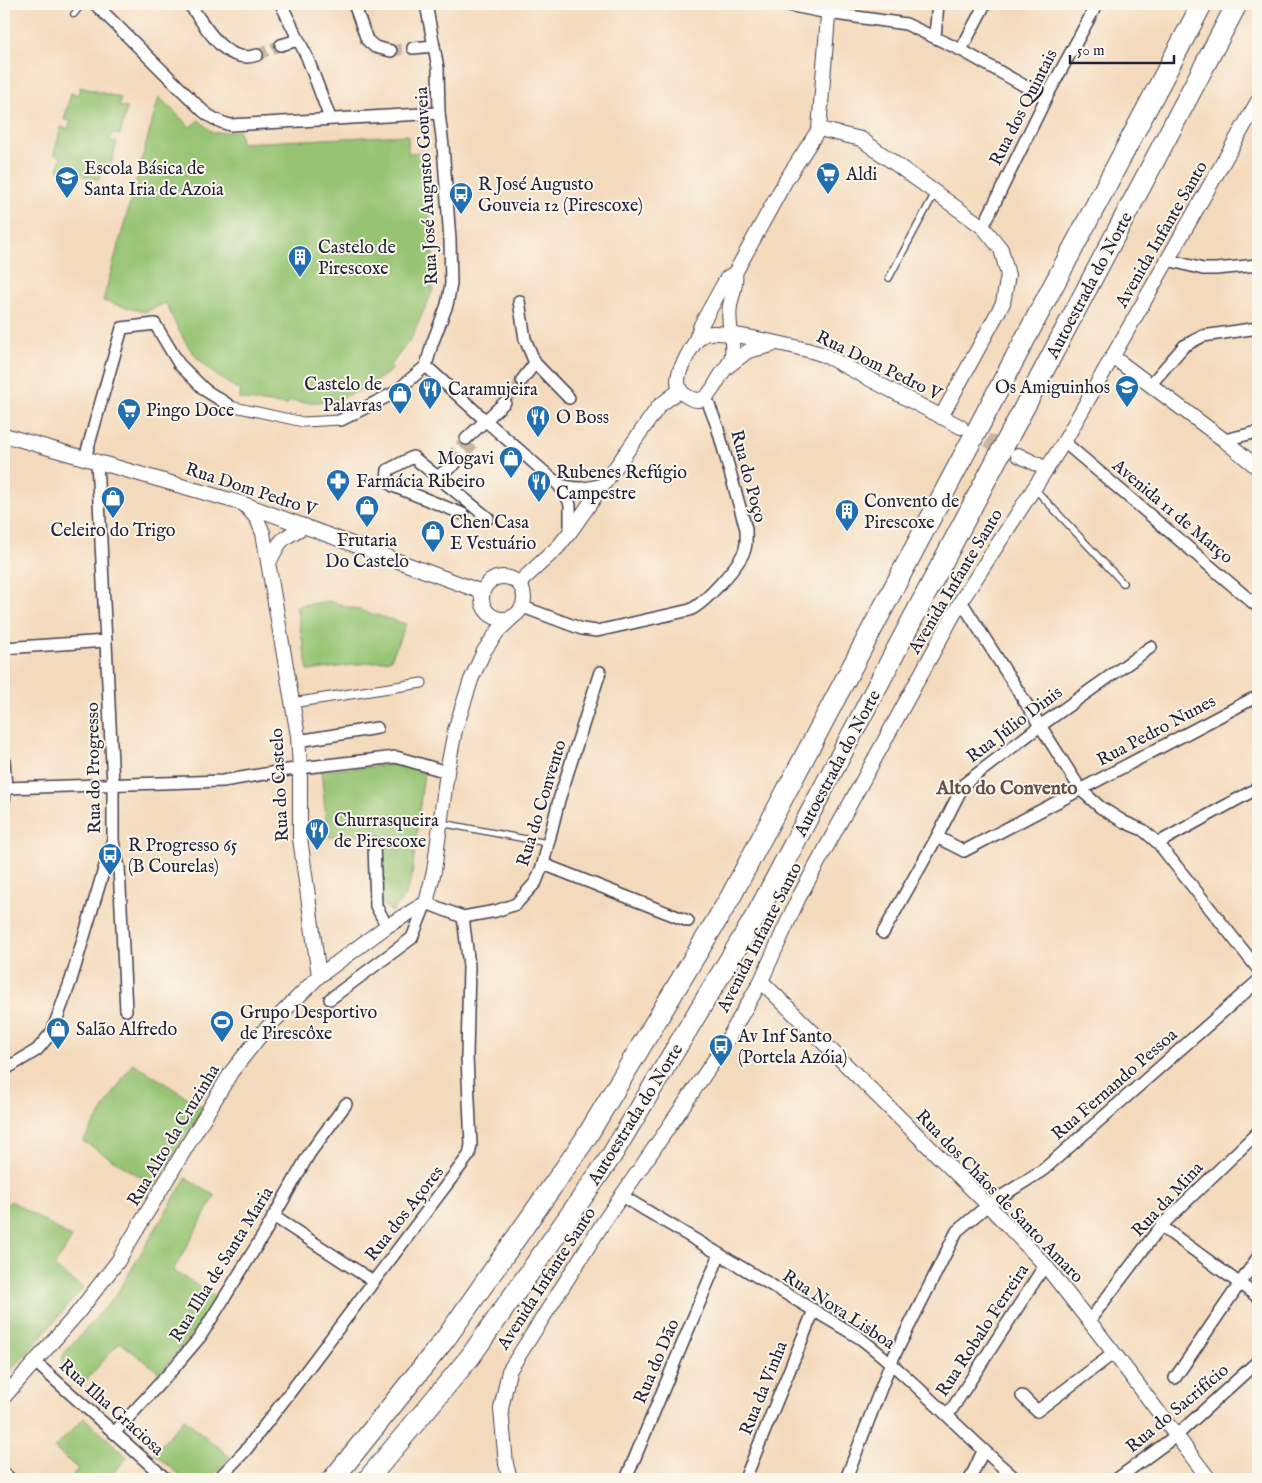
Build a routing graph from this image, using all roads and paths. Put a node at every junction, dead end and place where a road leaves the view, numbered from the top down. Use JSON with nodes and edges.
{"nodes":[{"id":1,"x":82,"y":4,"type":"edge"},
{"id":2,"x":95,"y":4,"type":"edge"},
{"id":3,"x":189,"y":4,"type":"edge"},
{"id":4,"x":280,"y":4,"type":"edge"},
{"id":5,"x":354,"y":4,"type":"edge"},
{"id":6,"x":426,"y":4,"type":"edge"},
{"id":7,"x":783,"y":4,"type":"edge"},
{"id":8,"x":938,"y":4,"type":"edge"},
{"id":9,"x":985,"y":4,"type":"edge"},
{"id":10,"x":1098,"y":4,"type":"edge"},
{"id":11,"x":1202,"y":4,"type":"edge"},
{"id":12,"x":1237,"y":4,"type":"edge"},
{"id":13,"x":829,"y":8,"type":"edge"},
{"id":14,"x":74,"y":14,"type":"dead end"},
{"id":15,"x":935,"y":37,"type":"junction"},
{"id":16,"x":298,"y":40,"type":"junction"},
{"id":17,"x":281,"y":44,"type":"tunnel mouth"},
{"id":18,"x":434,"y":46,"type":"junction"},
{"id":19,"x":413,"y":48,"type":"tunnel mouth"},
{"id":20,"x":391,"y":50,"type":"tunnel mouth"},
{"id":21,"x":961,"y":50,"type":"junction"},
{"id":22,"x":258,"y":55,"type":"tunnel mouth"},
{"id":23,"x":1046,"y":98,"type":"junction"},
{"id":24,"x":1258,"y":101,"type":"edge"},
{"id":25,"x":439,"y":113,"type":"junction"},
{"id":26,"x":330,"y":118,"type":"junction"},
{"id":27,"x":819,"y":129,"type":"junction"},
{"id":28,"x":935,"y":193,"type":"junction"},
{"id":29,"x":983,"y":227,"type":"junction"},
{"id":30,"x":1168,"y":260,"type":"junction"},
{"id":31,"x":1258,"y":265,"type":"edge"},
{"id":32,"x":736,"y":273,"type":"junction"},
{"id":33,"x":889,"y":278,"type":"dead end"},
{"id":34,"x":519,"y":301,"type":"dead end"},
{"id":35,"x":1258,"y":328,"type":"edge"},
{"id":36,"x":731,"y":341,"type":"junction"},
{"id":37,"x":778,"y":344,"type":"junction"},
{"id":38,"x":693,"y":347,"type":"junction"},
{"id":39,"x":1113,"y":357,"type":"junction"},
{"id":40,"x":535,"y":363,"type":"junction"},
{"id":41,"x":426,"y":366,"type":"junction"},
{"id":42,"x":724,"y":370,"type":"junction"},
{"id":43,"x":522,"y":380,"type":"tunnel mouth"},
{"id":44,"x":1151,"y":384,"type":"junction"},
{"id":45,"x":680,"y":390,"type":"junction"},
{"id":46,"x":706,"y":397,"type":"junction"},
{"id":47,"x":569,"y":398,"type":"dead end"},
{"id":48,"x":505,"y":402,"type":"tunnel mouth"},
{"id":49,"x":230,"y":406,"type":"joint"},
{"id":50,"x":942,"y":417,"type":"junction"},
{"id":51,"x":341,"y":420,"type":"joint"},
{"id":52,"x":482,"y":425,"type":"junction"},
{"id":53,"x":961,"y":427,"type":"tunnel mouth"},
{"id":54,"x":1258,"y":432,"type":"edge"},
{"id":55,"x":4,"y":435,"type":"edge"},
{"id":56,"x":1224,"y":440,"type":"junction"},
{"id":57,"x":470,"y":441,"type":"tunnel mouth"},
{"id":58,"x":1064,"y":442,"type":"junction"},
{"id":59,"x":1018,"y":455,"type":"tunnel mouth"},
{"id":60,"x":91,"y":460,"type":"junction"},
{"id":61,"x":452,"y":462,"type":"tunnel mouth"},
{"id":62,"x":1258,"y":468,"type":"edge"},
{"id":63,"x":1047,"y":469,"type":"junction"},
{"id":64,"x":438,"y":476,"type":"junction"},
{"id":65,"x":605,"y":483,"type":"junction"},
{"id":66,"x":558,"y":484,"type":"junction"},
{"id":67,"x":1034,"y":488,"type":"junction"},
{"id":68,"x":244,"y":504,"type":"junction"},
{"id":69,"x":463,"y":514,"type":"dead end"},
{"id":70,"x":488,"y":518,"type":"dead end"},
{"id":71,"x":305,"y":526,"type":"junction"},
{"id":72,"x":570,"y":532,"type":"junction"},
{"id":73,"x":269,"y":563,"type":"junction"},
{"id":74,"x":1123,"y":583,"type":"dead end"},
{"id":75,"x":518,"y":584,"type":"junction"},
{"id":76,"x":482,"y":592,"type":"junction"},
{"id":77,"x":961,"y":601,"type":"junction"},
{"id":78,"x":1258,"y":607,"type":"edge"},
{"id":79,"x":518,"y":612,"type":"junction"},
{"id":80,"x":106,"y":641,"type":"junction"},
{"id":81,"x":1151,"y":647,"type":"dead end"},
{"id":82,"x":4,"y":648,"type":"edge"},
{"id":83,"x":600,"y":672,"type":"dead end"},
{"id":84,"x":422,"y":683,"type":"dead end"},
{"id":85,"x":1258,"y":699,"type":"edge"},
{"id":86,"x":292,"y":702,"type":"junction"},
{"id":87,"x":1040,"y":726,"type":"junction"},
{"id":88,"x":377,"y":728,"type":"dead end"},
{"id":89,"x":298,"y":741,"type":"junction"},
{"id":90,"x":4,"y":760,"type":"edge"},
{"id":91,"x":300,"y":768,"type":"junction"},
{"id":92,"x":447,"y":772,"type":"junction"},
{"id":93,"x":113,"y":784,"type":"junction"},
{"id":94,"x":5,"y":788,"type":"edge"},
{"id":95,"x":1258,"y":788,"type":"edge"},
{"id":96,"x":1081,"y":790,"type":"junction"},
{"id":97,"x":4,"y":800,"type":"edge"},
{"id":98,"x":441,"y":823,"type":"junction"},
{"id":99,"x":938,"y":838,"type":"junction"},
{"id":100,"x":113,"y":839,"type":"junction"},
{"id":101,"x":374,"y":843,"type":"dead end"},
{"id":102,"x":547,"y":843,"type":"junction"},
{"id":103,"x":1158,"y":843,"type":"junction"},
{"id":104,"x":543,"y":864,"type":"junction"},
{"id":105,"x":426,"y":903,"type":"junction"},
{"id":106,"x":463,"y":917,"type":"junction"},
{"id":107,"x":688,"y":921,"type":"dead end"},
{"id":108,"x":387,"y":926,"type":"junction"},
{"id":109,"x":883,"y":933,"type":"dead end"},
{"id":110,"x":1258,"y":970,"type":"edge"},
{"id":111,"x":319,"y":976,"type":"junction"},
{"id":112,"x":761,"y":981,"type":"junction"},
{"id":113,"x":1258,"y":981,"type":"edge"},
{"id":114,"x":330,"y":999,"type":"dead end"},
{"id":115,"x":126,"y":1010,"type":"dead end"},
{"id":116,"x":4,"y":1070,"type":"edge"},
{"id":117,"x":346,"y":1104,"type":"dead end"},
{"id":118,"x":1258,"y":1132,"type":"edge"},
{"id":119,"x":622,"y":1196,"type":"junction"},
{"id":120,"x":988,"y":1205,"type":"junction"},
{"id":121,"x":273,"y":1216,"type":"junction"},
{"id":122,"x":1161,"y":1226,"type":"junction"},
{"id":123,"x":720,"y":1256,"type":"junction"},
{"id":124,"x":1258,"y":1257,"type":"edge"},
{"id":125,"x":1045,"y":1265,"type":"junction"},
{"id":126,"x":373,"y":1281,"type":"junction"},
{"id":127,"x":1239,"y":1282,"type":"junction"},
{"id":128,"x":1258,"y":1297,"type":"edge"},
{"id":129,"x":814,"y":1310,"type":"junction"},
{"id":130,"x":1089,"y":1320,"type":"junction"},
{"id":131,"x":1114,"y":1353,"type":"junction"},
{"id":132,"x":1258,"y":1361,"type":"edge"},
{"id":133,"x":35,"y":1362,"type":"junction"},
{"id":134,"x":892,"y":1362,"type":"junction"},
{"id":135,"x":1175,"y":1378,"type":"dead end"},
{"id":136,"x":1022,"y":1396,"type":"dead end"},
{"id":137,"x":4,"y":1397,"type":"edge"},
{"id":138,"x":948,"y":1415,"type":"junction"},
{"id":139,"x":114,"y":1433,"type":"junction"},
{"id":140,"x":1176,"y":1435,"type":"junction"},
{"id":141,"x":983,"y":1451,"type":"junction"},
{"id":142,"x":4,"y":1474,"type":"edge"},
{"id":143,"x":10,"y":1479,"type":"edge"},
{"id":144,"x":166,"y":1479,"type":"edge"},
{"id":145,"x":218,"y":1479,"type":"edge"},
{"id":146,"x":333,"y":1479,"type":"edge"},
{"id":147,"x":368,"y":1479,"type":"edge"},
{"id":148,"x":510,"y":1479,"type":"edge"},
{"id":149,"x":626,"y":1479,"type":"edge"},
{"id":150,"x":745,"y":1479,"type":"edge"},
{"id":151,"x":846,"y":1479,"type":"edge"},
{"id":152,"x":970,"y":1479,"type":"edge"},
{"id":153,"x":1016,"y":1479,"type":"edge"},
{"id":154,"x":1117,"y":1479,"type":"edge"},
{"id":155,"x":1209,"y":1479,"type":"edge"}],
"edges":[{"from":1,"to":14,"type":"lane"},
{"from":2,"to":26,"type":"street"},
{"from":3,"to":22,"type":"street"},
{"from":4,"to":16,"type":"street"},
{"from":5,"to":20,"type":"street"},
{"from":6,"to":18,"type":"street","name":"Rua José Augusto Gouveia"},
{"from":7,"to":13,"type":"street"},
{"from":8,"to":15,"type":"street"},
{"from":9,"to":21,"type":"street"},
{"from":10,"to":23,"type":"street","name":"Rua dos Quintais"},
{"from":11,"to":146,"type":"highway","name":"Autoestrada do Norte"},
{"from":12,"to":147,"type":"highway","name":"Autoestrada do Norte"},
{"from":13,"to":15,"type":"street"},
{"from":13,"to":27,"type":"street"},
{"from":15,"to":21,"type":"street"},
{"from":16,"to":17,"type":"street"},
{"from":16,"to":26,"type":"street"},
{"from":18,"to":19,"type":"street"},
{"from":18,"to":25,"type":"street","name":"Rua José Augusto Gouveia"},
{"from":21,"to":23,"type":"street"},
{"from":23,"to":29,"type":"street","name":"Rua dos Quintais"},
{"from":24,"to":30,"type":"street","name":"Avenida Infante Santo"},
{"from":25,"to":26,"type":"street"},
{"from":25,"to":41,"type":"street","name":"Rua José Augusto Gouveia"},
{"from":27,"to":28,"type":"street"},
{"from":27,"to":32,"type":"street"},
{"from":28,"to":29,"type":"street"},
{"from":28,"to":33,"type":"lane"},
{"from":29,"to":50,"type":"street"},
{"from":30,"to":31,"type":"street"},
{"from":30,"to":39,"type":"street","name":"Avenida Infante Santo"},
{"from":32,"to":36,"type":"street","name":"Rua Dom Pedro V"},
{"from":32,"to":38,"type":"street"},
{"from":34,"to":40,"type":"street"},
{"from":35,"to":44,"type":"street"},
{"from":36,"to":37,"type":"street","name":"Rua Dom Pedro V"},
{"from":36,"to":38,"type":"street"},
{"from":36,"to":42,"type":"street","name":"Rua Dom Pedro V"},
{"from":37,"to":42,"type":"street","name":"Rua Dom Pedro V"},
{"from":37,"to":50,"type":"street","name":"Rua Dom Pedro V"},
{"from":38,"to":45,"type":"street"},
{"from":39,"to":44,"type":"street"},
{"from":39,"to":58,"type":"street","name":"Avenida Infante Santo"},
{"from":40,"to":43,"type":"street"},
{"from":40,"to":47,"type":"street"},
{"from":41,"to":51,"type":"street"},
{"from":41,"to":52,"type":"street"},
{"from":42,"to":46,"type":"street","name":"Rua Dom Pedro V"},
{"from":44,"to":56,"type":"street"},
{"from":45,"to":46,"type":"street"},
{"from":45,"to":65,"type":"street"},
{"from":46,"to":79,"type":"street","name":"Rua do Poço"},
{"from":48,"to":52,"type":"street"},
{"from":49,"to":51,"type":"street"},
{"from":49,"to":60,"type":"street","name":"Rua do Progresso"},
{"from":50,"to":53,"type":"street","name":"Rua Dom Pedro V"},
{"from":52,"to":57,"type":"street"},
{"from":52,"to":66,"type":"street"},
{"from":54,"to":56,"type":"street"},
{"from":55,"to":60,"type":"street","name":"Rua Dom Pedro V"},
{"from":56,"to":62,"type":"street"},
{"from":58,"to":63,"type":"street","name":"Avenida Infante Santo"},
{"from":58,"to":78,"type":"street","name":"Avenida 11 de Março"},
{"from":59,"to":63,"type":"street"},
{"from":60,"to":68,"type":"street","name":"Rua Dom Pedro V"},
{"from":60,"to":80,"type":"street","name":"Rua do Progresso"},
{"from":61,"to":64,"type":"street"},
{"from":63,"to":67,"type":"street","name":"Avenida Infante Santo"},
{"from":64,"to":69,"type":"street"},
{"from":64,"to":70,"type":"street"},
{"from":65,"to":66,"type":"street"},
{"from":65,"to":72,"type":"street"},
{"from":66,"to":72,"type":"street"},
{"from":67,"to":74,"type":"lane"},
{"from":67,"to":77,"type":"street","name":"Avenida Infante Santo"},
{"from":68,"to":71,"type":"street","name":"Rua Dom Pedro V"},
{"from":68,"to":73,"type":"street","name":"Rua do Castelo"},
{"from":71,"to":73,"type":"street"},
{"from":71,"to":76,"type":"street","name":"Rua Dom Pedro V"},
{"from":72,"to":75,"type":"street"},
{"from":73,"to":86,"type":"street","name":"Rua do Castelo"},
{"from":75,"to":76,"type":"street"},
{"from":75,"to":79,"type":"street"},
{"from":76,"to":79,"type":"street"},
{"from":77,"to":87,"type":"street"},
{"from":77,"to":112,"type":"street","name":"Avenida Infante Santo"},
{"from":79,"to":92,"type":"street"},
{"from":80,"to":82,"type":"street"},
{"from":80,"to":93,"type":"street","name":"Rua do Progresso"},
{"from":81,"to":87,"type":"street","name":"Rua Júlio Dinis"},
{"from":83,"to":102,"type":"street","name":"Rua do Convento"},
{"from":84,"to":86,"type":"street"},
{"from":85,"to":96,"type":"street","name":"Rua Pedro Nunes"},
{"from":86,"to":89,"type":"street","name":"Rua do Castelo"},
{"from":87,"to":96,"type":"street"},
{"from":87,"to":99,"type":"street","name":"Rua Júlio Dinis"},
{"from":88,"to":89,"type":"street"},
{"from":89,"to":91,"type":"street","name":"Rua do Castelo"},
{"from":90,"to":94,"type":"street"},
{"from":91,"to":92,"type":"street"},
{"from":91,"to":93,"type":"street"},
{"from":91,"to":111,"type":"street","name":"Rua do Castelo"},
{"from":92,"to":98,"type":"street"},
{"from":93,"to":94,"type":"street"},
{"from":93,"to":100,"type":"street","name":"Rua do Progresso"},
{"from":94,"to":97,"type":"street"},
{"from":95,"to":103,"type":"street"},
{"from":96,"to":99,"type":"street","name":"Rua Pedro Nunes"},
{"from":96,"to":103,"type":"street"},
{"from":98,"to":102,"type":"lane"},
{"from":98,"to":105,"type":"street"},
{"from":99,"to":109,"type":"street","name":"Rua Júlio Dinis"},
{"from":100,"to":115,"type":"street"},
{"from":100,"to":116,"type":"street","name":"Rua do Progresso"},
{"from":101,"to":108,"type":"street"},
{"from":102,"to":104,"type":"street","name":"Rua do Convento"},
{"from":103,"to":110,"type":"street"},
{"from":104,"to":106,"type":"street","name":"Rua do Convento"},
{"from":104,"to":107,"type":"street"},
{"from":105,"to":106,"type":"street"},
{"from":105,"to":108,"type":"street","name":"Rua Alto da Cruzinha"},
{"from":105,"to":114,"type":"street"},
{"from":106,"to":126,"type":"street","name":"Rua dos Açores"},
{"from":108,"to":111,"type":"street","name":"Rua Alto da Cruzinha"},
{"from":111,"to":133,"type":"street","name":"Rua Alto da Cruzinha"},
{"from":112,"to":119,"type":"street","name":"Avenida Infante Santo"},
{"from":112,"to":120,"type":"street","name":"Rua dos Chãos de Santo Amaro"},
{"from":113,"to":120,"type":"street","name":"Rua Fernando Pessoa"},
{"from":117,"to":121,"type":"street","name":"Rua Ilha de Santa Maria"},
{"from":118,"to":122,"type":"street","name":"Rua da Mina"},
{"from":119,"to":123,"type":"street","name":"Rua Nova Lisboa"},
{"from":119,"to":148,"type":"street","name":"Avenida Infante Santo"},
{"from":120,"to":125,"type":"street","name":"Rua dos Chãos de Santo Amaro"},
{"from":120,"to":134,"type":"street","name":"Rua Fernando Pessoa"},
{"from":121,"to":126,"type":"street"},
{"from":121,"to":139,"type":"street","name":"Rua Ilha de Santa Maria"},
{"from":122,"to":127,"type":"street"},
{"from":122,"to":130,"type":"street","name":"Rua da Mina"},
{"from":123,"to":129,"type":"street","name":"Rua Nova Lisboa"},
{"from":123,"to":149,"type":"street","name":"Rua do Dão"},
{"from":124,"to":127,"type":"street"},
{"from":125,"to":130,"type":"street","name":"Rua dos Chãos de Santo Amaro"},
{"from":125,"to":138,"type":"street","name":"Rua Robalo Ferreira"},
{"from":126,"to":145,"type":"street","name":"Rua dos Açores"},
{"from":127,"to":128,"type":"street"},
{"from":127,"to":135,"type":"street"},
{"from":129,"to":134,"type":"street","name":"Rua Nova Lisboa"},
{"from":129,"to":150,"type":"street","name":"Rua da Vinha"},
{"from":130,"to":131,"type":"street","name":"Rua dos Chãos de Santo Amaro"},
{"from":131,"to":136,"type":"street"},
{"from":131,"to":140,"type":"street","name":"Rua dos Chãos de Santo Amaro"},
{"from":132,"to":140,"type":"street","name":"Rua do Sacrifício"},
{"from":133,"to":137,"type":"street","name":"Rua Alto da Cruzinha"},
{"from":133,"to":139,"type":"street","name":"Rua Ilha Graciosa"},
{"from":134,"to":138,"type":"street","name":"Rua Nova Lisboa"},
{"from":134,"to":151,"type":"street","name":"Rua Fernando Pessoa"},
{"from":138,"to":141,"type":"street","name":"Rua Nova Lisboa"},
{"from":139,"to":144,"type":"street","name":"Rua Ilha Graciosa"},
{"from":140,"to":154,"type":"street","name":"Rua do Sacrifício"},
{"from":140,"to":155,"type":"street","name":"Rua dos Chãos de Santo Amaro"},
{"from":141,"to":152,"type":"street"},
{"from":141,"to":153,"type":"street","name":"Rua Nova Lisboa"},
{"from":142,"to":143,"type":"street"}]}
